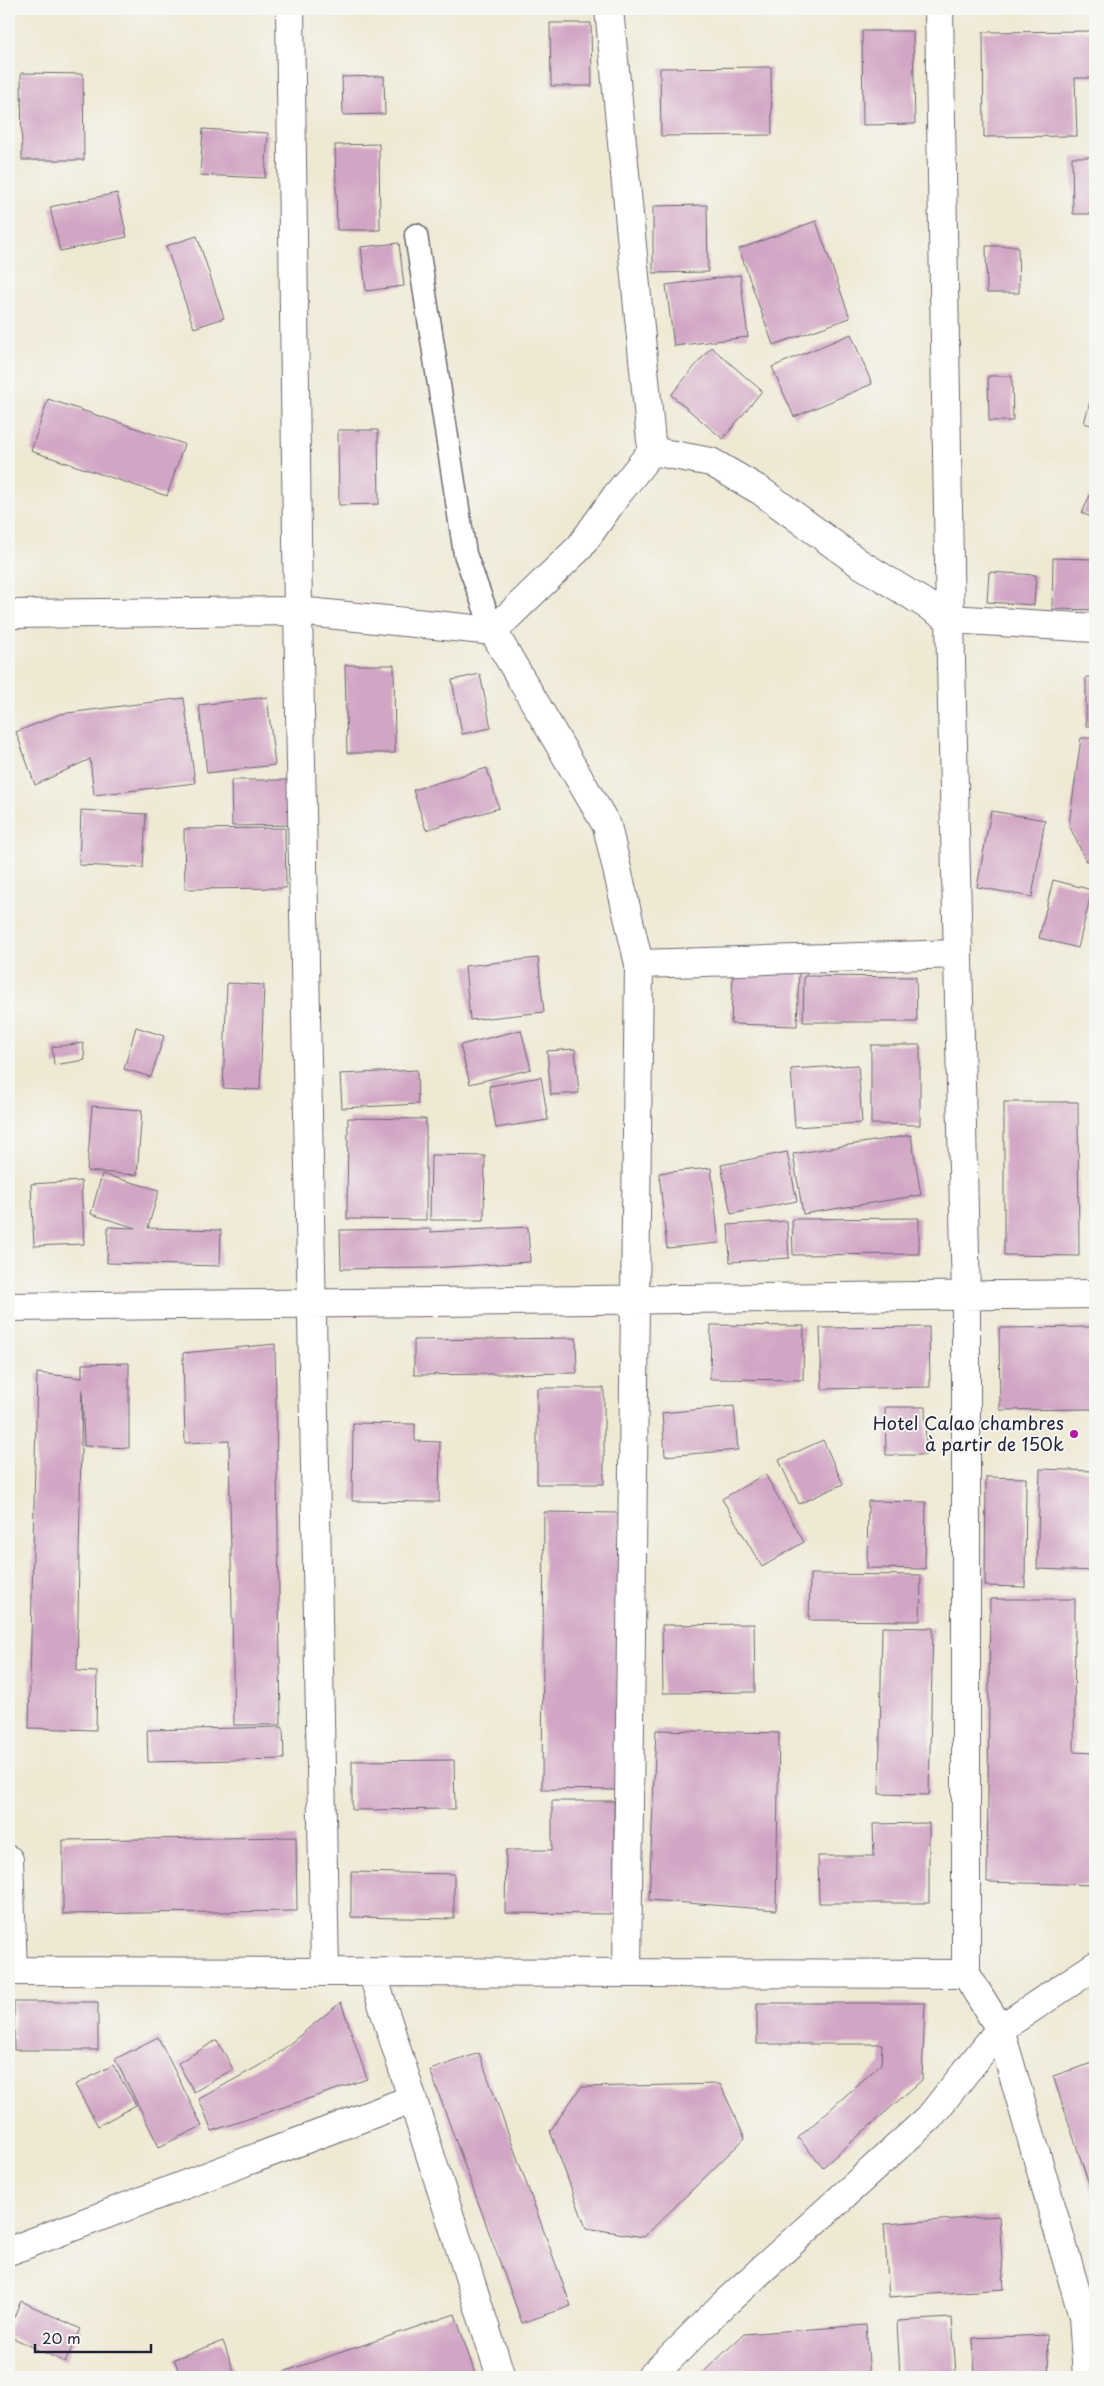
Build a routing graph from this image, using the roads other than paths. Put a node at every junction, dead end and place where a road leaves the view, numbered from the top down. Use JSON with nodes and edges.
{"nodes":[{"id":1,"x":290,"y":9,"type":"edge"},
{"id":2,"x":610,"y":9,"type":"edge"},
{"id":3,"x":939,"y":9,"type":"edge"},
{"id":4,"x":416,"y":235,"type":"dead end"},
{"id":5,"x":652,"y":451,"type":"junction"},
{"id":6,"x":298,"y":611,"type":"junction"},
{"id":7,"x":9,"y":614,"type":"edge"},
{"id":8,"x":950,"y":619,"type":"junction"},
{"id":9,"x":1095,"y":628,"type":"edge"},
{"id":10,"x":493,"y":631,"type":"junction"},
{"id":11,"x":958,"y":954,"type":"junction"},
{"id":12,"x":639,"y":964,"type":"junction"},
{"id":13,"x":1095,"y":1294,"type":"edge"},
{"id":14,"x":966,"y":1296,"type":"junction"},
{"id":15,"x":635,"y":1299,"type":"junction"},
{"id":16,"x":313,"y":1303,"type":"junction"},
{"id":17,"x":9,"y":1306,"type":"edge"},
{"id":18,"x":9,"y":1860,"type":"edge"},
{"id":19,"x":1095,"y":1966,"type":"edge"},
{"id":20,"x":325,"y":1970,"type":"junction"},
{"id":21,"x":11,"y":1971,"type":"edge"},
{"id":22,"x":372,"y":1972,"type":"junction"},
{"id":23,"x":627,"y":1972,"type":"junction"},
{"id":24,"x":966,"y":1974,"type":"junction"},
{"id":25,"x":1000,"y":2029,"type":"junction"},
{"id":26,"x":412,"y":2099,"type":"junction"},
{"id":27,"x":9,"y":2251,"type":"edge"},
{"id":28,"x":502,"y":2377,"type":"edge"},
{"id":29,"x":651,"y":2377,"type":"edge"},
{"id":30,"x":1087,"y":2377,"type":"edge"}],
"edges":[{"from":1,"to":6,"type":"street"},
{"from":2,"to":5,"type":"street"},
{"from":3,"to":8,"type":"street"},
{"from":4,"to":10,"type":"lane"},
{"from":5,"to":8,"type":"street"},
{"from":5,"to":10,"type":"street"},
{"from":6,"to":7,"type":"street"},
{"from":6,"to":10,"type":"street"},
{"from":6,"to":16,"type":"street"},
{"from":8,"to":9,"type":"street"},
{"from":8,"to":11,"type":"street"},
{"from":10,"to":12,"type":"street"},
{"from":11,"to":12,"type":"street"},
{"from":11,"to":14,"type":"street"},
{"from":12,"to":15,"type":"street"},
{"from":13,"to":14,"type":"street"},
{"from":14,"to":15,"type":"street"},
{"from":14,"to":24,"type":"street"},
{"from":15,"to":16,"type":"street"},
{"from":15,"to":23,"type":"street"},
{"from":16,"to":17,"type":"street"},
{"from":16,"to":20,"type":"street"},
{"from":18,"to":21,"type":"street"},
{"from":19,"to":25,"type":"street"},
{"from":20,"to":21,"type":"street"},
{"from":20,"to":22,"type":"street"},
{"from":22,"to":23,"type":"street"},
{"from":22,"to":26,"type":"street"},
{"from":23,"to":24,"type":"street"},
{"from":24,"to":25,"type":"street"},
{"from":25,"to":29,"type":"street"},
{"from":25,"to":30,"type":"street"},
{"from":26,"to":27,"type":"street"},
{"from":26,"to":28,"type":"street"}]}
